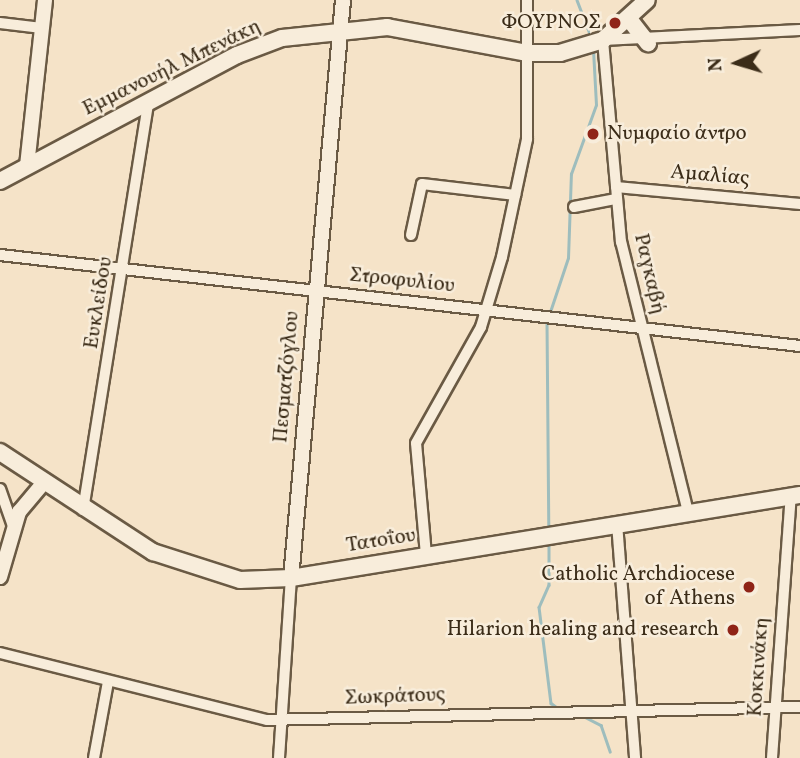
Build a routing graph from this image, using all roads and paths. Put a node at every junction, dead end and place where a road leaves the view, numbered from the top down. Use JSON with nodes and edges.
{"nodes":[{"id":1,"x":46,"y":0,"type":"edge"},
{"id":2,"x":343,"y":0,"type":"edge"},
{"id":3,"x":527,"y":0,"type":"edge"},
{"id":4,"x":647,"y":0,"type":"edge"},
{"id":5,"x":629,"y":19,"type":"junction"},
{"id":6,"x":0,"y":23,"type":"edge"},
{"id":7,"x":42,"y":28,"type":"junction"},
{"id":8,"x":341,"y":28,"type":"junction"},
{"id":9,"x":800,"y":30,"type":"edge"},
{"id":10,"x":603,"y":40,"type":"junction"},
{"id":11,"x":648,"y":43,"type":"junction"},
{"id":12,"x":527,"y":53,"type":"junction"},
{"id":13,"x":148,"y":102,"type":"junction"},
{"id":14,"x":27,"y":166,"type":"junction"},
{"id":15,"x":0,"y":181,"type":"edge"},
{"id":16,"x":616,"y":193,"type":"junction"},
{"id":17,"x":515,"y":195,"type":"junction"},
{"id":18,"x":800,"y":204,"type":"edge"},
{"id":19,"x":574,"y":207,"type":"dead end"},
{"id":20,"x":411,"y":235,"type":"dead end"},
{"id":21,"x":0,"y":255,"type":"edge"},
{"id":22,"x":123,"y":268,"type":"junction"},
{"id":23,"x":317,"y":291,"type":"junction"},
{"id":24,"x":488,"y":309,"type":"junction"},
{"id":25,"x":641,"y":329,"type":"junction"},
{"id":26,"x":800,"y":346,"type":"edge"},
{"id":27,"x":0,"y":452,"type":"edge"},
{"id":28,"x":43,"y":483,"type":"junction"},
{"id":29,"x":0,"y":489,"type":"edge"},
{"id":30,"x":796,"y":495,"type":"edge"},
{"id":31,"x":83,"y":510,"type":"junction"},
{"id":32,"x":688,"y":512,"type":"junction"},
{"id":33,"x":617,"y":523,"type":"junction"},
{"id":34,"x":14,"y":529,"type":"junction"},
{"id":35,"x":426,"y":555,"type":"junction"},
{"id":36,"x":0,"y":577,"type":"edge"},
{"id":37,"x":292,"y":578,"type":"junction"},
{"id":38,"x":0,"y":653,"type":"edge"},
{"id":39,"x":108,"y":682,"type":"junction"},
{"id":40,"x":776,"y":707,"type":"junction"},
{"id":41,"x":800,"y":707,"type":"edge"},
{"id":42,"x":632,"y":710,"type":"junction"},
{"id":43,"x":282,"y":720,"type":"junction"},
{"id":44,"x":94,"y":758,"type":"edge"},
{"id":45,"x":279,"y":758,"type":"edge"},
{"id":46,"x":635,"y":758,"type":"edge"},
{"id":47,"x":772,"y":758,"type":"edge"}],
"edges":[{"from":1,"to":7,"type":"street"},
{"from":2,"to":8,"type":"street","name":"Πεσματζόγλου"},
{"from":3,"to":12,"type":"street"},
{"from":4,"to":5,"type":"main road","name":"Εμμανουήλ Μπενάκη"},
{"from":5,"to":10,"type":"main road","name":"Εμμανουήλ Μπενάκη"},
{"from":5,"to":11,"type":"main road"},
{"from":6,"to":7,"type":"street"},
{"from":7,"to":14,"type":"street"},
{"from":8,"to":12,"type":"main road","name":"Εμμανουήλ Μπενάκη"},
{"from":8,"to":13,"type":"main road","name":"Εμμανουήλ Μπενάκη"},
{"from":8,"to":23,"type":"street","name":"Πεσματζόγλου"},
{"from":9,"to":11,"type":"street"},
{"from":10,"to":11,"type":"street"},
{"from":10,"to":12,"type":"main road","name":"Εμμανουήλ Μπενάκη"},
{"from":10,"to":16,"type":"street","name":"Ραγκαβή"},
{"from":12,"to":17,"type":"street"},
{"from":13,"to":14,"type":"main road","name":"Εμμανουήλ Μπενάκη"},
{"from":13,"to":22,"type":"street","name":"Ευκλείδου"},
{"from":14,"to":15,"type":"main road","name":"Εμμανουήλ Μπενάκη"},
{"from":16,"to":18,"type":"street","name":"Αμαλίας"},
{"from":16,"to":19,"type":"street","name":"Αμαλίας"},
{"from":16,"to":25,"type":"street","name":"Ραγκαβή"},
{"from":17,"to":20,"type":"street"},
{"from":17,"to":24,"type":"street"},
{"from":21,"to":22,"type":"street","name":"Στροφυλίου"},
{"from":22,"to":23,"type":"street","name":"Στροφυλίου"},
{"from":22,"to":31,"type":"street","name":"Ευκλείδου"},
{"from":23,"to":24,"type":"street","name":"Στροφυλίου"},
{"from":23,"to":37,"type":"street","name":"Πεσματζόγλου"},
{"from":24,"to":25,"type":"street","name":"Στροφυλίου"},
{"from":24,"to":35,"type":"street"},
{"from":25,"to":26,"type":"street","name":"Στροφυλίου"},
{"from":25,"to":32,"type":"street","name":"Ραγκαβή"},
{"from":27,"to":28,"type":"main road","name":"Τατοΐου"},
{"from":28,"to":31,"type":"main road","name":"Τατοΐου"},
{"from":28,"to":34,"type":"street"},
{"from":29,"to":34,"type":"street"},
{"from":30,"to":32,"type":"main road","name":"Τατοΐου"},
{"from":30,"to":40,"type":"street","name":"Κοκκινάκη"},
{"from":31,"to":37,"type":"main road","name":"Τατοΐου"},
{"from":32,"to":33,"type":"main road","name":"Τατοΐου"},
{"from":33,"to":35,"type":"main road","name":"Τατοΐου"},
{"from":33,"to":42,"type":"street"},
{"from":34,"to":36,"type":"street"},
{"from":35,"to":37,"type":"main road","name":"Τατοΐου"},
{"from":37,"to":43,"type":"street","name":"Πεσματζόγλου"},
{"from":38,"to":39,"type":"street","name":"Σωκράτους"},
{"from":39,"to":43,"type":"street","name":"Σωκράτους"},
{"from":39,"to":44,"type":"street"},
{"from":40,"to":41,"type":"street","name":"Σωκράτους"},
{"from":40,"to":42,"type":"street","name":"Σωκράτους"},
{"from":40,"to":47,"type":"street","name":"Κοκκινάκη"},
{"from":42,"to":43,"type":"street","name":"Σωκράτους"},
{"from":42,"to":46,"type":"street"},
{"from":43,"to":45,"type":"street","name":"Πεσματζόγλου"}]}
